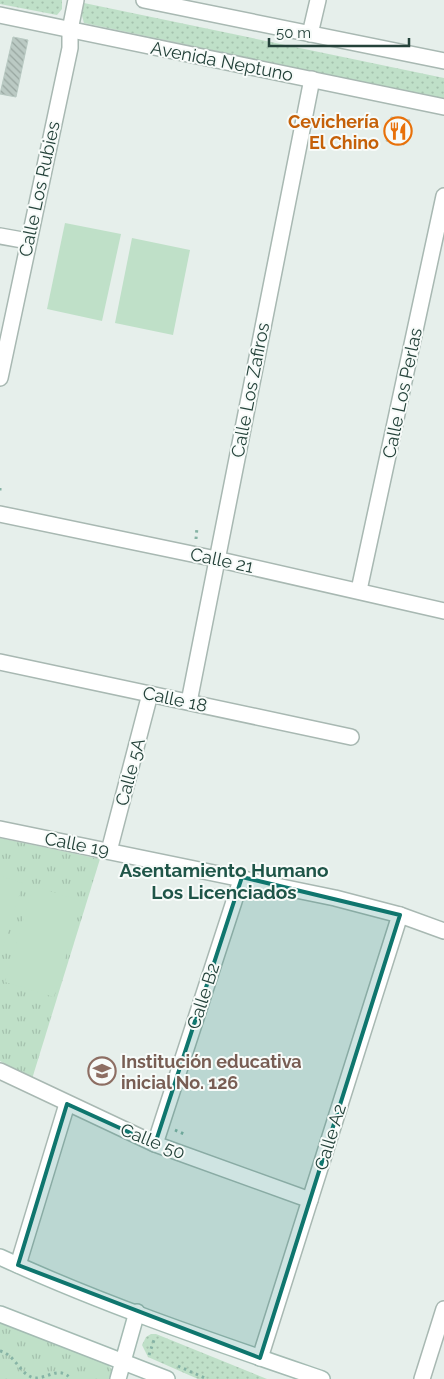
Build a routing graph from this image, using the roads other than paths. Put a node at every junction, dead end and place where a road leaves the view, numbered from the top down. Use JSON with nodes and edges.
{"nodes":[{"id":1,"x":76,"y":0,"type":"edge"},
{"id":2,"x":144,"y":0,"type":"edge"},
{"id":3,"x":318,"y":0,"type":"edge"},
{"id":4,"x":0,"y":16,"type":"edge"},
{"id":5,"x":70,"y":30,"type":"junction"},
{"id":6,"x":310,"y":34,"type":"junction"},
{"id":7,"x":444,"y":61,"type":"edge"},
{"id":8,"x":312,"y":78,"type":"junction"},
{"id":9,"x":444,"y":107,"type":"edge"},
{"id":10,"x":444,"y":196,"type":"edge"},
{"id":11,"x":0,"y":236,"type":"edge"},
{"id":12,"x":28,"y":241,"type":"junction"},
{"id":13,"x":438,"y":257,"type":"edge"},
{"id":14,"x":0,"y":378,"type":"edge"},
{"id":15,"x":0,"y":514,"type":"edge"},
{"id":16,"x":216,"y":559,"type":"junction"},
{"id":17,"x":360,"y":590,"type":"junction"},
{"id":18,"x":444,"y":611,"type":"edge"},
{"id":19,"x":0,"y":662,"type":"edge"},
{"id":20,"x":150,"y":694,"type":"junction"},
{"id":21,"x":189,"y":702,"type":"junction"},
{"id":22,"x":351,"y":737,"type":"dead end"},
{"id":23,"x":0,"y":829,"type":"edge"},
{"id":24,"x":109,"y":851,"type":"junction"},
{"id":25,"x":242,"y":877,"type":"junction"},
{"id":26,"x":400,"y":915,"type":"junction"},
{"id":27,"x":444,"y":931,"type":"edge"},
{"id":28,"x":0,"y":1071,"type":"edge"},
{"id":29,"x":67,"y":1104,"type":"junction"},
{"id":30,"x":156,"y":1144,"type":"junction"},
{"id":31,"x":310,"y":1200,"type":"junction"},
{"id":32,"x":0,"y":1256,"type":"edge"},
{"id":33,"x":18,"y":1265,"type":"junction"},
{"id":34,"x":444,"y":1309,"type":"edge"},
{"id":35,"x":137,"y":1312,"type":"junction"},
{"id":36,"x":0,"y":1314,"type":"edge"},
{"id":37,"x":260,"y":1358,"type":"junction"},
{"id":38,"x":122,"y":1362,"type":"junction"},
{"id":39,"x":118,"y":1379,"type":"edge"},
{"id":40,"x":167,"y":1379,"type":"edge"},
{"id":41,"x":322,"y":1379,"type":"edge"},
{"id":42,"x":422,"y":1379,"type":"edge"}],
"edges":[{"from":1,"to":5,"type":"street","name":"Calle Los Rubies"},
{"from":2,"to":6,"type":"street"},
{"from":3,"to":6,"type":"street"},
{"from":4,"to":5,"type":"street","name":"Avenida Neptuno"},
{"from":5,"to":8,"type":"street","name":"Avenida Neptuno"},
{"from":5,"to":12,"type":"street","name":"Calle Los Rubies"},
{"from":6,"to":7,"type":"street"},
{"from":8,"to":9,"type":"street","name":"Avenida Neptuno"},
{"from":8,"to":16,"type":"street","name":"Calle Los Zafiros"},
{"from":10,"to":13,"type":"street","name":"Calle Los Perlas"},
{"from":11,"to":12,"type":"street"},
{"from":12,"to":14,"type":"street","name":"Calle Los Rubies"},
{"from":13,"to":17,"type":"street","name":"Calle Los Perlas"},
{"from":15,"to":16,"type":"street","name":"Calle 21"},
{"from":16,"to":17,"type":"street","name":"Calle 21"},
{"from":16,"to":21,"type":"street","name":"Calle Los Zafiros"},
{"from":17,"to":18,"type":"street","name":"Calle 21"},
{"from":19,"to":20,"type":"street","name":"Calle 18"},
{"from":20,"to":21,"type":"street","name":"Calle 18"},
{"from":20,"to":24,"type":"street","name":"Calle 5A"},
{"from":21,"to":22,"type":"street","name":"Calle 18"},
{"from":23,"to":24,"type":"street","name":"Calle 19"},
{"from":24,"to":25,"type":"street","name":"Calle 19"},
{"from":25,"to":26,"type":"street","name":"Calle 19"},
{"from":25,"to":30,"type":"street","name":"Calle B2"},
{"from":26,"to":27,"type":"street","name":"Calle 19"},
{"from":26,"to":31,"type":"street","name":"Calle A2"},
{"from":28,"to":29,"type":"street","name":"Calle 50"},
{"from":29,"to":30,"type":"street","name":"Calle 50"},
{"from":29,"to":33,"type":"street"},
{"from":30,"to":31,"type":"street","name":"Calle 50"},
{"from":31,"to":37,"type":"street","name":"Calle A2"},
{"from":32,"to":33,"type":"street"},
{"from":33,"to":35,"type":"street"},
{"from":34,"to":42,"type":"street"},
{"from":35,"to":37,"type":"street"},
{"from":35,"to":38,"type":"street"},
{"from":36,"to":38,"type":"street"},
{"from":37,"to":41,"type":"street"},
{"from":38,"to":39,"type":"street"},
{"from":38,"to":40,"type":"street"}]}
